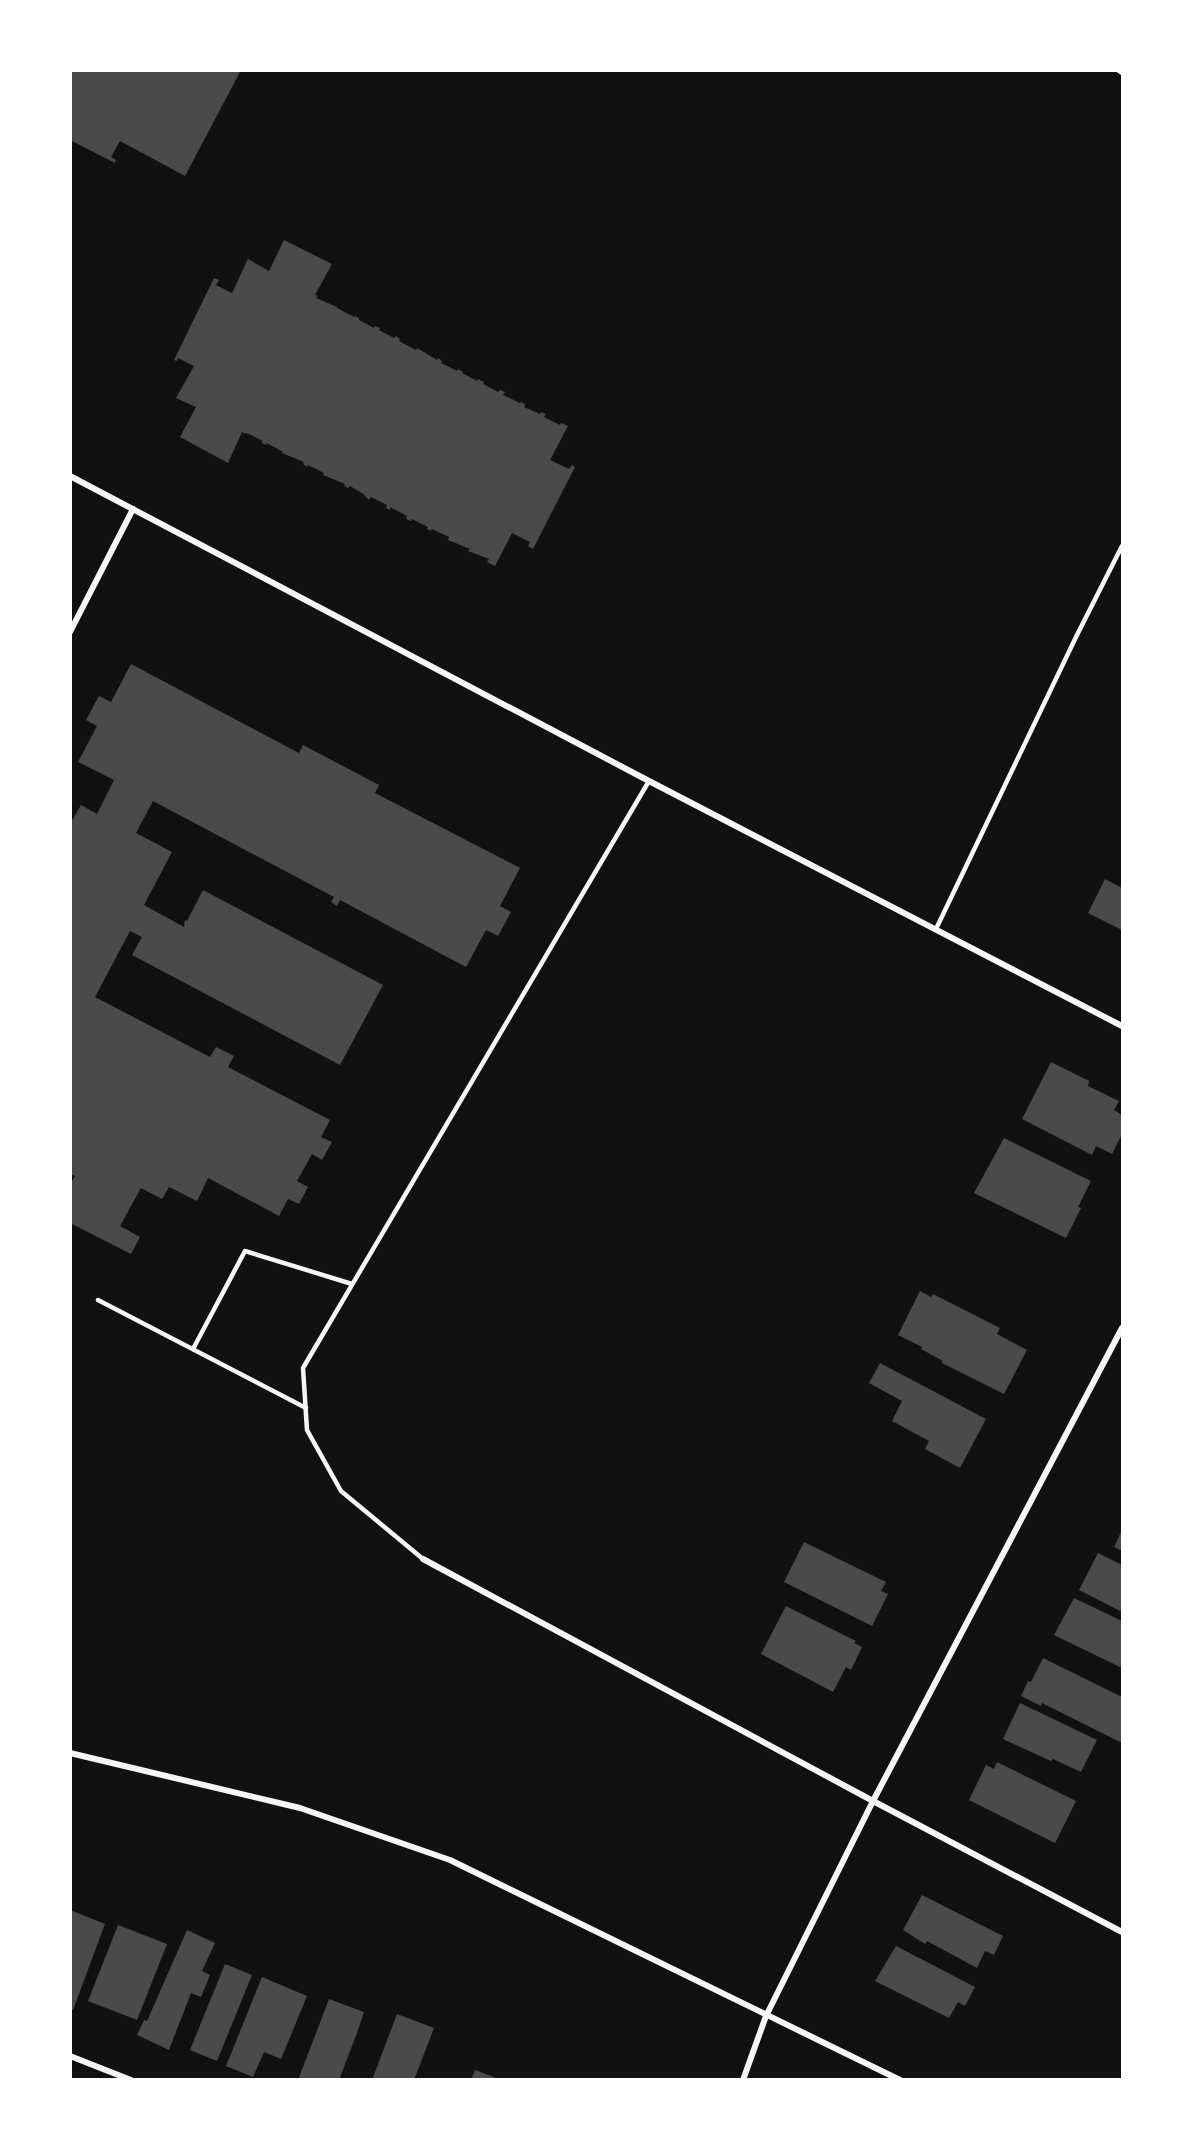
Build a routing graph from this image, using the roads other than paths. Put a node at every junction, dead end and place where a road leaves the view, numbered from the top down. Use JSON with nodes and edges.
{"nodes":[{"id":1,"x":70,"y":476,"type":"edge"},
{"id":2,"x":133,"y":509,"type":"junction"},
{"id":3,"x":1122,"y":546,"type":"edge"},
{"id":4,"x":70,"y":632,"type":"edge"},
{"id":5,"x":649,"y":780,"type":"junction"},
{"id":6,"x":936,"y":929,"type":"junction"},
{"id":7,"x":1122,"y":1026,"type":"edge"},
{"id":8,"x":352,"y":1284,"type":"junction"},
{"id":9,"x":98,"y":1300,"type":"dead end"},
{"id":10,"x":1122,"y":1328,"type":"edge"},
{"id":11,"x":193,"y":1349,"type":"junction"},
{"id":12,"x":306,"y":1407,"type":"junction"},
{"id":13,"x":423,"y":1559,"type":"joint"},
{"id":14,"x":70,"y":1753,"type":"edge"},
{"id":15,"x":873,"y":1802,"type":"junction"},
{"id":16,"x":1122,"y":1932,"type":"edge"},
{"id":17,"x":766,"y":2016,"type":"junction"},
{"id":18,"x":70,"y":2056,"type":"edge"},
{"id":19,"x":131,"y":2079,"type":"edge"},
{"id":20,"x":744,"y":2079,"type":"edge"},
{"id":21,"x":900,"y":2079,"type":"edge"}],
"edges":[{"from":1,"to":2,"type":"street"},
{"from":2,"to":4,"type":"street"},
{"from":2,"to":5,"type":"street"},
{"from":3,"to":6,"type":"lane"},
{"from":5,"to":6,"type":"street"},
{"from":5,"to":8,"type":"lane"},
{"from":6,"to":7,"type":"street"},
{"from":8,"to":11,"type":"lane"},
{"from":8,"to":12,"type":"lane"},
{"from":9,"to":11,"type":"lane"},
{"from":10,"to":15,"type":"street"},
{"from":11,"to":12,"type":"lane"},
{"from":12,"to":13,"type":"lane"},
{"from":13,"to":15,"type":"street"},
{"from":14,"to":17,"type":"street"},
{"from":15,"to":16,"type":"street"},
{"from":15,"to":17,"type":"street"},
{"from":17,"to":20,"type":"street"},
{"from":17,"to":21,"type":"street"},
{"from":18,"to":19,"type":"street"}]}
